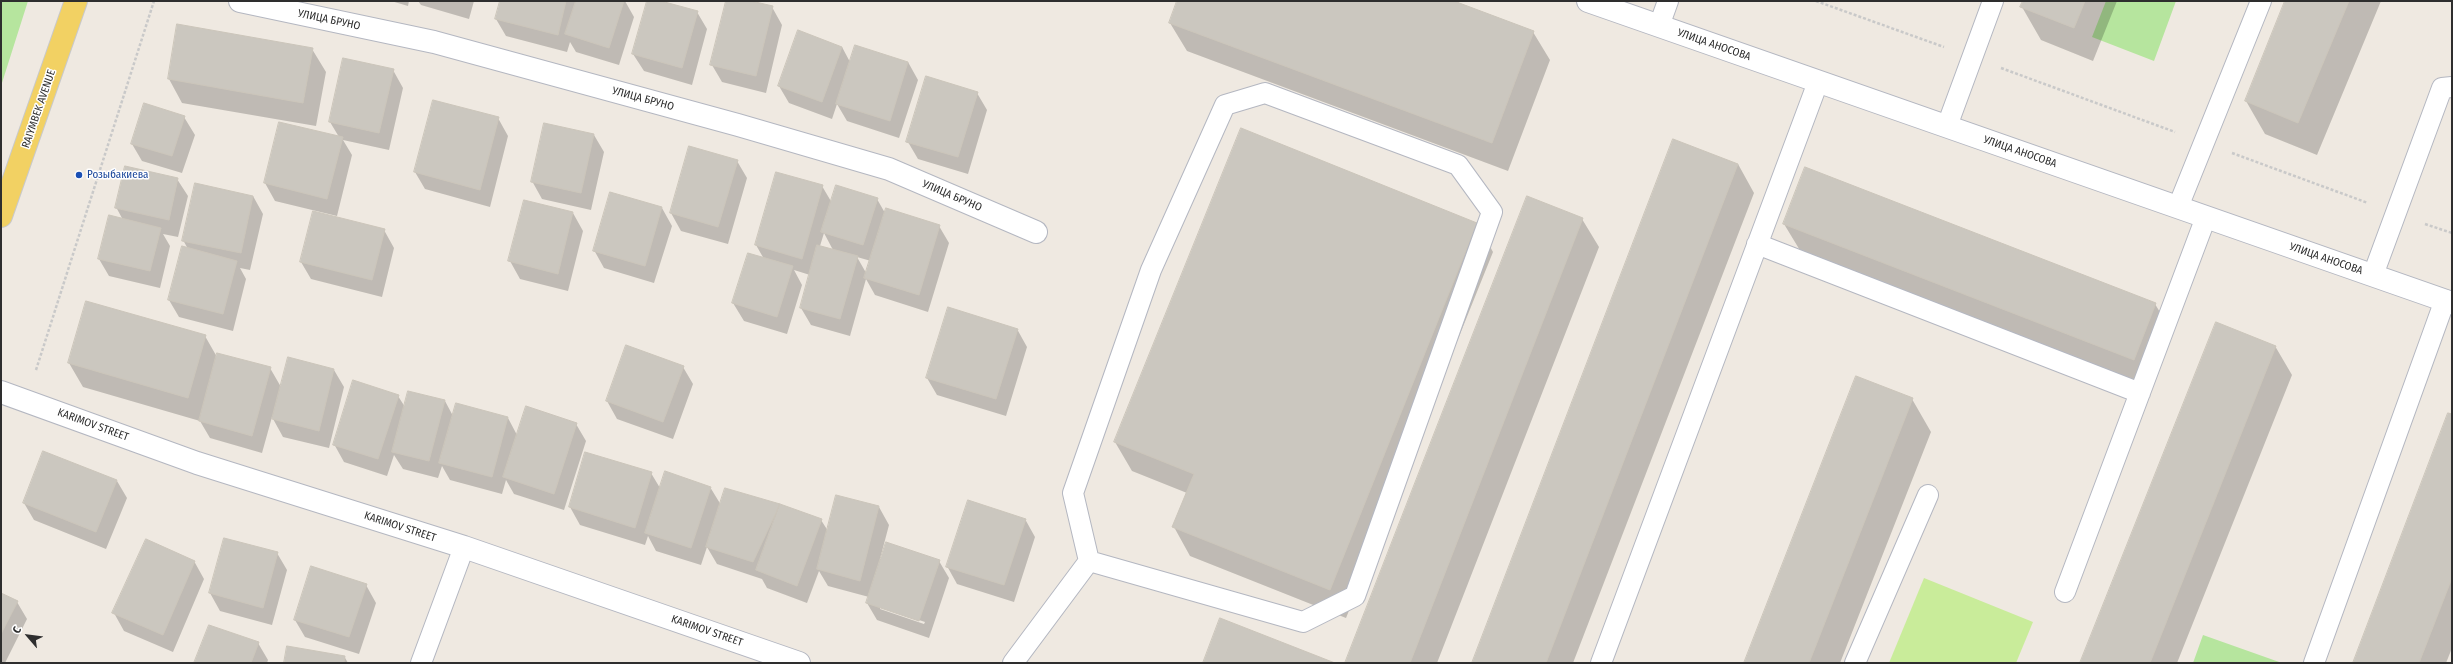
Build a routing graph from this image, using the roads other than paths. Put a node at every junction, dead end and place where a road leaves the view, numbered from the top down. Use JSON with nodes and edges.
{"nodes":[{"id":1,"x":76,"y":1,"type":"edge"},
{"id":2,"x":240,"y":1,"type":"edge"},
{"id":3,"x":1588,"y":1,"type":"edge"},
{"id":4,"x":1668,"y":1,"type":"edge"},
{"id":5,"x":1993,"y":1,"type":"edge"},
{"id":6,"x":2260,"y":1,"type":"edge"},
{"id":7,"x":1659,"y":26,"type":"junction"},
{"id":8,"x":1818,"y":82,"type":"junction"},
{"id":9,"x":2452,"y":87,"type":"edge"},
{"id":10,"x":1947,"y":126,"type":"junction"},
{"id":11,"x":2178,"y":207,"type":"junction"},
{"id":12,"x":1,"y":216,"type":"edge"},
{"id":13,"x":2206,"y":217,"type":"junction"},
{"id":14,"x":1036,"y":232,"type":"dead end"},
{"id":15,"x":1757,"y":244,"type":"junction"},
{"id":16,"x":2373,"y":275,"type":"junction"},
{"id":17,"x":2448,"y":302,"type":"edge"},
{"id":18,"x":1,"y":392,"type":"edge"},
{"id":19,"x":2140,"y":393,"type":"junction"},
{"id":20,"x":1928,"y":495,"type":"dead end"},
{"id":21,"x":464,"y":547,"type":"junction"},
{"id":22,"x":1089,"y":561,"type":"junction"},
{"id":23,"x":2065,"y":592,"type":"dead end"},
{"id":24,"x":421,"y":663,"type":"edge"},
{"id":25,"x":799,"y":663,"type":"edge"},
{"id":26,"x":1013,"y":663,"type":"edge"},
{"id":27,"x":1601,"y":663,"type":"edge"},
{"id":28,"x":1856,"y":663,"type":"edge"},
{"id":29,"x":2314,"y":663,"type":"edge"}],
"edges":[{"from":1,"to":12,"type":"main road","name":"RAIYMBEK AVENUE"},
{"from":2,"to":14,"type":"street","name":"УЛИЦА БРУНО"},
{"from":3,"to":7,"type":"street","name":"УЛИЦА АНОСОВА"},
{"from":4,"to":7,"type":"lane"},
{"from":5,"to":10,"type":"lane"},
{"from":6,"to":11,"type":"lane"},
{"from":7,"to":8,"type":"street","name":"УЛИЦА АНОСОВА"},
{"from":8,"to":10,"type":"street","name":"УЛИЦА АНОСОВА"},
{"from":8,"to":15,"type":"lane"},
{"from":9,"to":16,"type":"lane"},
{"from":10,"to":11,"type":"street","name":"УЛИЦА АНОСОВА"},
{"from":11,"to":13,"type":"street","name":"УЛИЦА АНОСОВА"},
{"from":13,"to":16,"type":"street","name":"УЛИЦА АНОСОВА"},
{"from":13,"to":19,"type":"lane"},
{"from":15,"to":19,"type":"lane"},
{"from":15,"to":27,"type":"lane"},
{"from":16,"to":17,"type":"street","name":"УЛИЦА АНОСОВА"},
{"from":17,"to":29,"type":"lane"},
{"from":18,"to":21,"type":"street","name":"KARIMOV STREET"},
{"from":19,"to":23,"type":"lane"},
{"from":20,"to":28,"type":"lane"},
{"from":21,"to":24,"type":"lane"},
{"from":21,"to":25,"type":"street","name":"KARIMOV STREET"},
{"from":22,"to":22,"type":"lane"},
{"from":22,"to":26,"type":"lane"}]}
